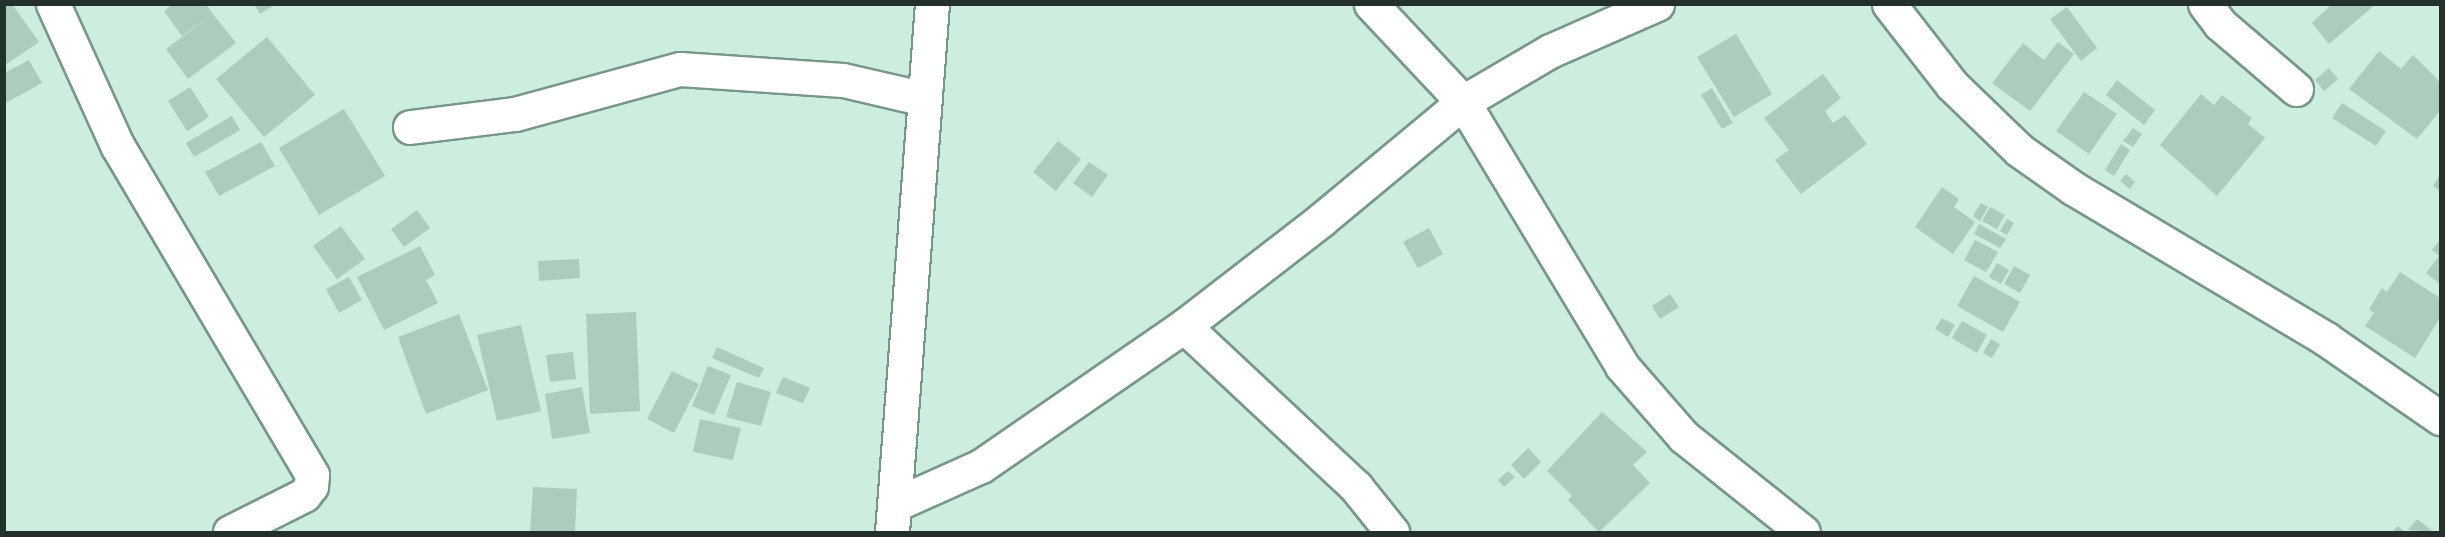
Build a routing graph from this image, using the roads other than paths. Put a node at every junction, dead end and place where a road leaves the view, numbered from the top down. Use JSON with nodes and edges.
{"nodes":[{"id":1,"x":53,"y":4,"type":"edge"},
{"id":2,"x":932,"y":4,"type":"edge"},
{"id":3,"x":1371,"y":4,"type":"edge"},
{"id":4,"x":1657,"y":4,"type":"edge"},
{"id":5,"x":1889,"y":4,"type":"edge"},
{"id":6,"x":2205,"y":4,"type":"edge"},
{"id":7,"x":2296,"y":89,"type":"dead end"},
{"id":8,"x":925,"y":99,"type":"junction"},
{"id":9,"x":1463,"y":102,"type":"junction"},
{"id":10,"x":410,"y":127,"type":"dead end"},
{"id":11,"x":1184,"y":326,"type":"junction"},
{"id":12,"x":2440,"y":418,"type":"edge"},
{"id":13,"x":894,"y":518,"type":"edge"},
{"id":14,"x":230,"y":532,"type":"edge"},
{"id":15,"x":1392,"y":532,"type":"edge"},
{"id":16,"x":1803,"y":532,"type":"edge"}],
"edges":[{"from":1,"to":14,"type":"street"},
{"from":2,"to":8,"type":"street"},
{"from":3,"to":9,"type":"street"},
{"from":4,"to":9,"type":"street"},
{"from":5,"to":12,"type":"street"},
{"from":6,"to":7,"type":"street"},
{"from":8,"to":10,"type":"street"},
{"from":8,"to":13,"type":"street"},
{"from":9,"to":11,"type":"street"},
{"from":9,"to":16,"type":"street"},
{"from":11,"to":13,"type":"street"},
{"from":11,"to":15,"type":"street"}]}
